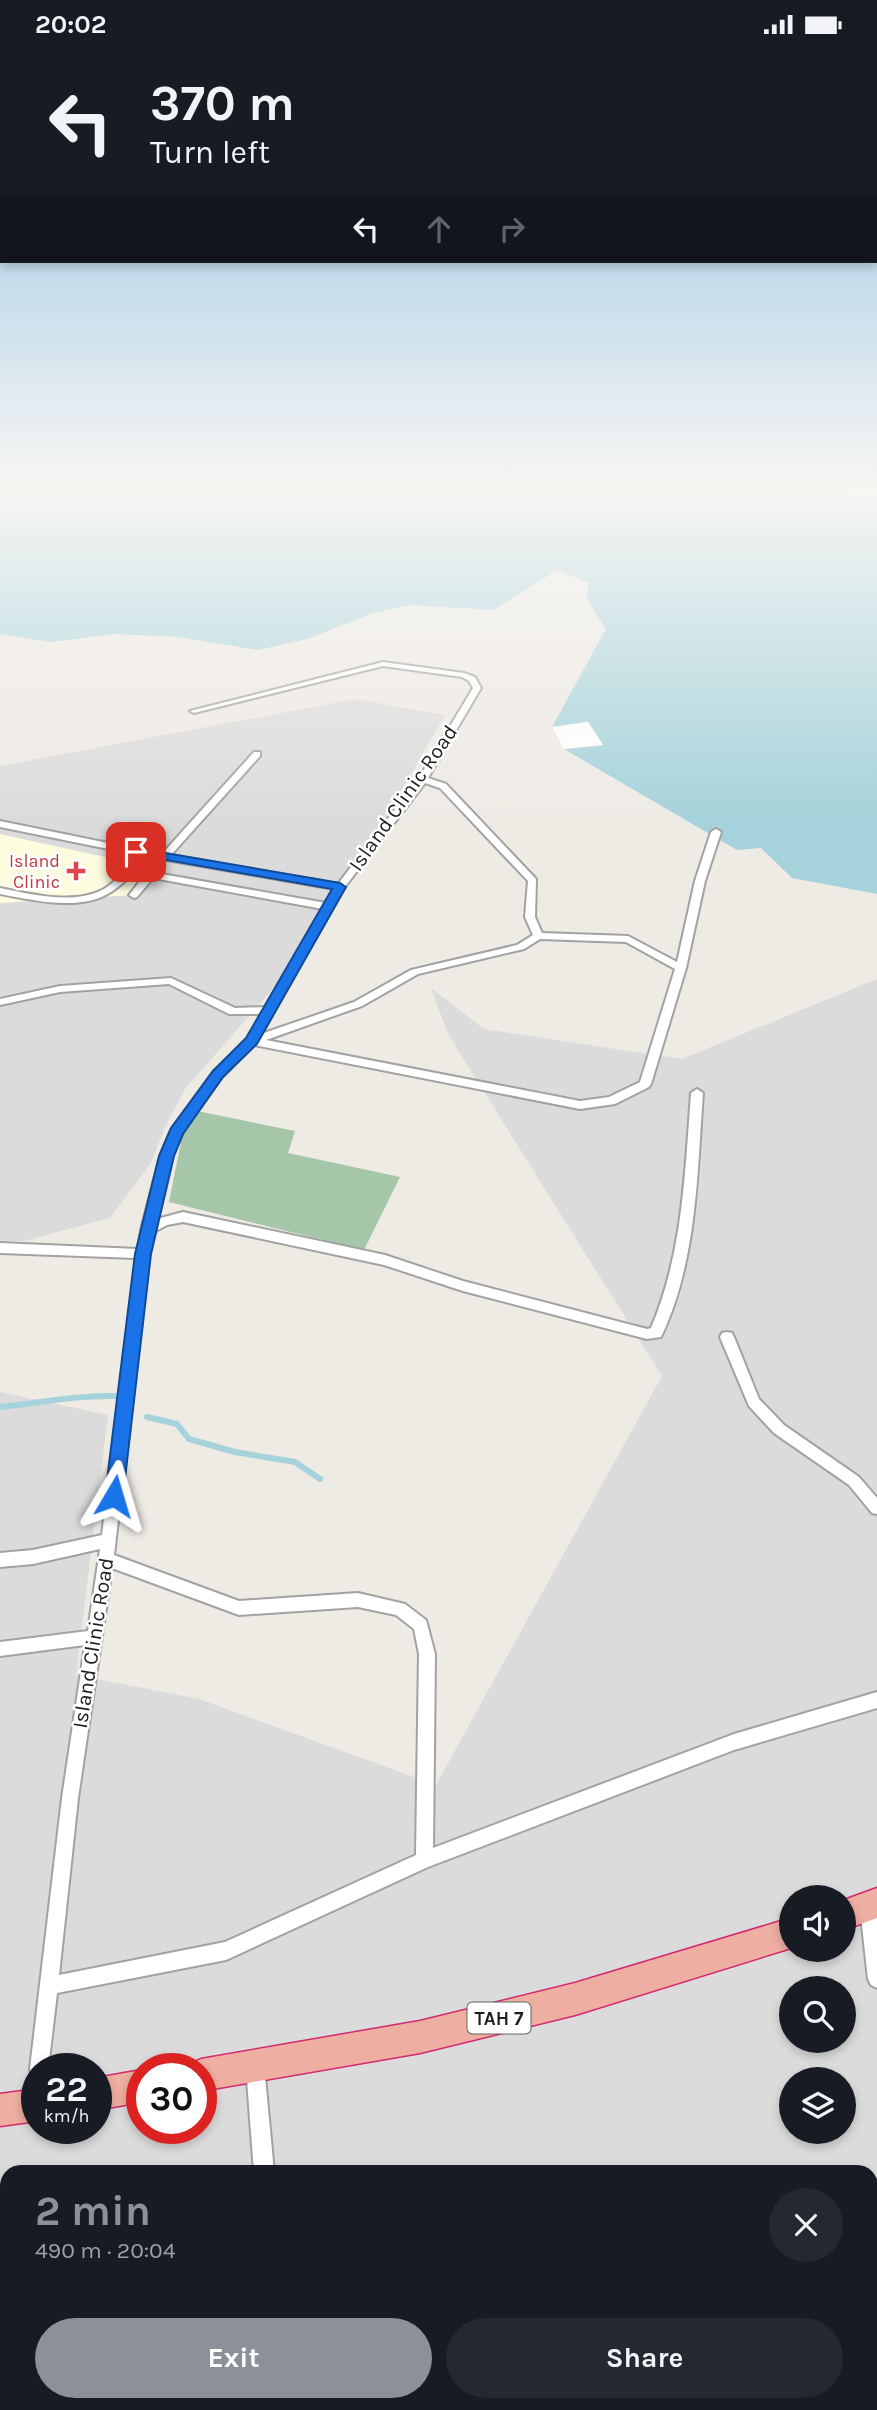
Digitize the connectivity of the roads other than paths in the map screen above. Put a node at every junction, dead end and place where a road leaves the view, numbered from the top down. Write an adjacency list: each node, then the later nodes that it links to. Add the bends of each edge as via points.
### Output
1 (194, 711): 3 (street, Island Clinic Road, via 383,664 464,675 477,688)
2 (257, 754): 6 (street)
3 (423, 779): 8 (street, Island Clinic Road); 12 (street, via 443,786 533,881 530,917)
4 (0, 824): 6 (street)
5 (716, 832): 13 (street)
6 (164, 857): 7 (street); 8 (street)
7 (150, 875): 9 (street, via 131,871 103,893 87,897 64,899); 10 (street); 11 (street)
8 (340, 887): 11 (street, Island Clinic Road)
9 (0, 891)
10 (134, 895)
11 (328, 907): 15 (street, Island Clinic Road)
12 (538, 936): 13 (street, via 628,939); 16 (street, via 520,947 415,972 358,1004)
13 (681, 968): 16 (street, via 645,1084 611,1101 580,1105)
14 (0, 1002): 15 (street, via 60,989 171,981 233,1011)
15 (270, 1010): 16 (street, Island Clinic Road)
16 (252, 1041): 18 (street, Island Clinic Road, via 218,1074 176,1132)
17 (697, 1093): 18 (street, via 683,1241 656,1333 542,1309 385,1260 183,1217)
18 (147, 1230): 20 (street, Island Clinic Road)
19 (0, 1248): 20 (street)
20 (143, 1254): 23 (street, Island Clinic Road)
21 (727, 1337): 22 (street, via 754,1402 779,1429 854,1481)
22 (877, 1508)
23 (109, 1540): 24 (street, Island Clinic Road); 25 (street)
24 (106, 1559): 26 (street, Island Clinic Road); 29 (street, via 239,1608 358,1600 400,1609 421,1625 427,1654)
25 (0, 1560)
26 (94, 1637): 27 (street); 33 (street, Island Clinic Road)
27 (0, 1649)
28 (877, 1700): 29 (street, via 734,1742)
29 (424, 1860): 33 (street, via 226,1951)
30 (863, 1908): 32 (street)
31 (779, 1937): 35 (highway, TAH 7, via 575,1999 420,2037)
32 (877, 1979)
33 (48, 1986): 34 (street, Island Clinic Road)
34 (41, 2053)
35 (255, 2065): 36 (highway, TAH 7); 39 (street)
36 (217, 2072)
37 (21, 2104): 38 (highway)
38 (0, 2110)
39 (263, 2165)

